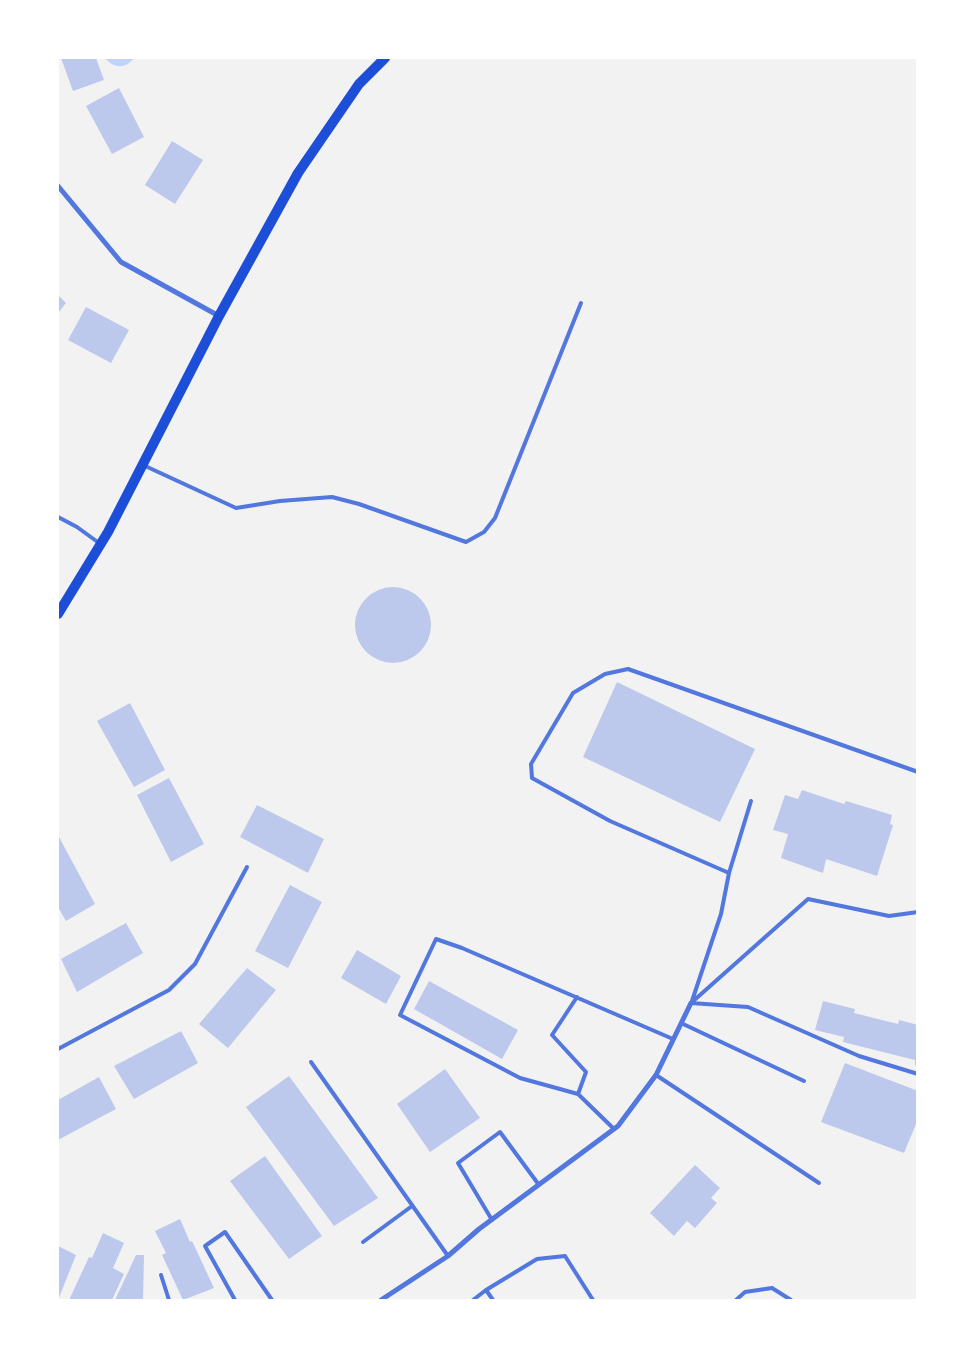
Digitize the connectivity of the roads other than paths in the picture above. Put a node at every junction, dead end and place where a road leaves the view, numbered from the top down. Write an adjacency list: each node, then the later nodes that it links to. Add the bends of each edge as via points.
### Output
1 (385, 58): 4 (main road, via 359,84 298,173)
2 (58, 186): 4 (street, via 121,262)
3 (581, 303): 5 (lane, via 495,518 484,532 466,542 332,497 236,508)
4 (219, 316): 5 (main road)
5 (143, 465): 7 (main road)
6 (58, 517): 7 (lane)
7 (100, 545): 8 (main road)
8 (58, 614)
9 (918, 772): 12 (lane, via 628,669 605,674 573,693 530,764 532,778 610,821)
10 (751, 801): 12 (lane)
11 (248, 867): 18 (lane, via 195,964 175,984)
12 (729, 873): 15 (lane, via 721,914)
13 (918, 912): 15 (lane, via 889,916 808,899)
14 (577, 997): 17 (lane); 23 (lane, via 552,1035 586,1072); 23 (lane, via 436,939 400,1015 520,1078)
15 (692, 1003): 16 (street); 20 (lane, via 748,1006 859,1056)
16 (681, 1024): 17 (street); 22 (lane)
17 (673, 1039): 21 (street)
18 (58, 1049)
19 (311, 1062): 27 (lane)
20 (918, 1074)
21 (656, 1075): 24 (street); 25 (lane)
22 (804, 1081)
23 (578, 1094): 24 (lane)
24 (614, 1129): 26 (street)
25 (819, 1183)
26 (539, 1185): 28 (street); 28 (lane, via 500,1132 458,1163)
27 (412, 1206): 29 (lane); 30 (lane)
28 (492, 1220): 30 (street)
29 (363, 1242)
30 (448, 1256): 36 (street)
31 (161, 1275): 33 (lane)
32 (486, 1290): 37 (lane); 38 (lane); 39 (lane, via 537,1259 565,1256)
33 (169, 1300)
34 (235, 1300): 35 (lane, via 205,1246 225,1232)
35 (272, 1300)
36 (383, 1300)
37 (473, 1300)
38 (493, 1300)
39 (593, 1300)
40 (736, 1300): 41 (lane, via 745,1292 772,1288)
41 (791, 1300)

